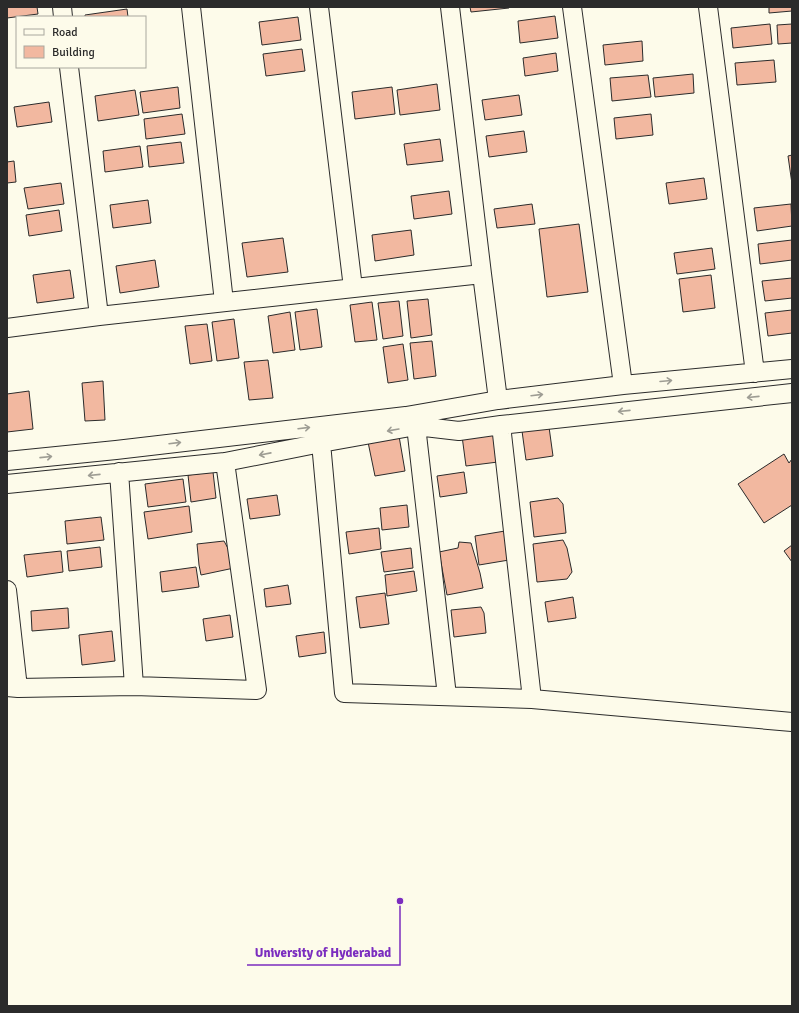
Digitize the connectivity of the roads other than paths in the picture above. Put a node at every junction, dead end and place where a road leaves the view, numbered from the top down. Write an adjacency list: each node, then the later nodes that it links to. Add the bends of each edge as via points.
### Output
1 (191, 7): 9 (street)
2 (319, 7): 8 (street)
3 (450, 7): 7 (street)
4 (572, 7): 14 (street)
5 (708, 7): 13 (street)
6 (69, 68): 10 (street)
7 (482, 274): 8 (street); 16 (street)
8 (353, 288): 9 (street)
9 (224, 302): 10 (street)
10 (98, 316): 11 (street)
11 (7, 328)
12 (792, 369): 13 (street)
13 (755, 373): 14 (street, one-way to 13)
14 (623, 386): 16 (street, one-way to 14)
15 (792, 393): 18 (street, one-way to 18)
16 (498, 400): 17 (street)
17 (456, 407): 20 (street); 22 (street, one-way to 17, via 406,416)
18 (500, 425): 20 (street); 30 (street)
19 (416, 426): 20 (street); 21 (street, one-way to 21); 29 (street)
20 (459, 431)
21 (321, 443): 23 (street, one-way to 23); 29 (street, via 344,693)
22 (7, 461)
23 (225, 462): 24 (street); 27 (street, via 257,690)
24 (119, 472): 25 (street, one-way to 25); 27 (street)
25 (7, 484)
26 (7, 590): 28 (street)
27 (134, 686): 28 (street)
28 (12, 688)
29 (447, 696): 30 (street)
30 (532, 699): 31 (street)
31 (792, 722)

